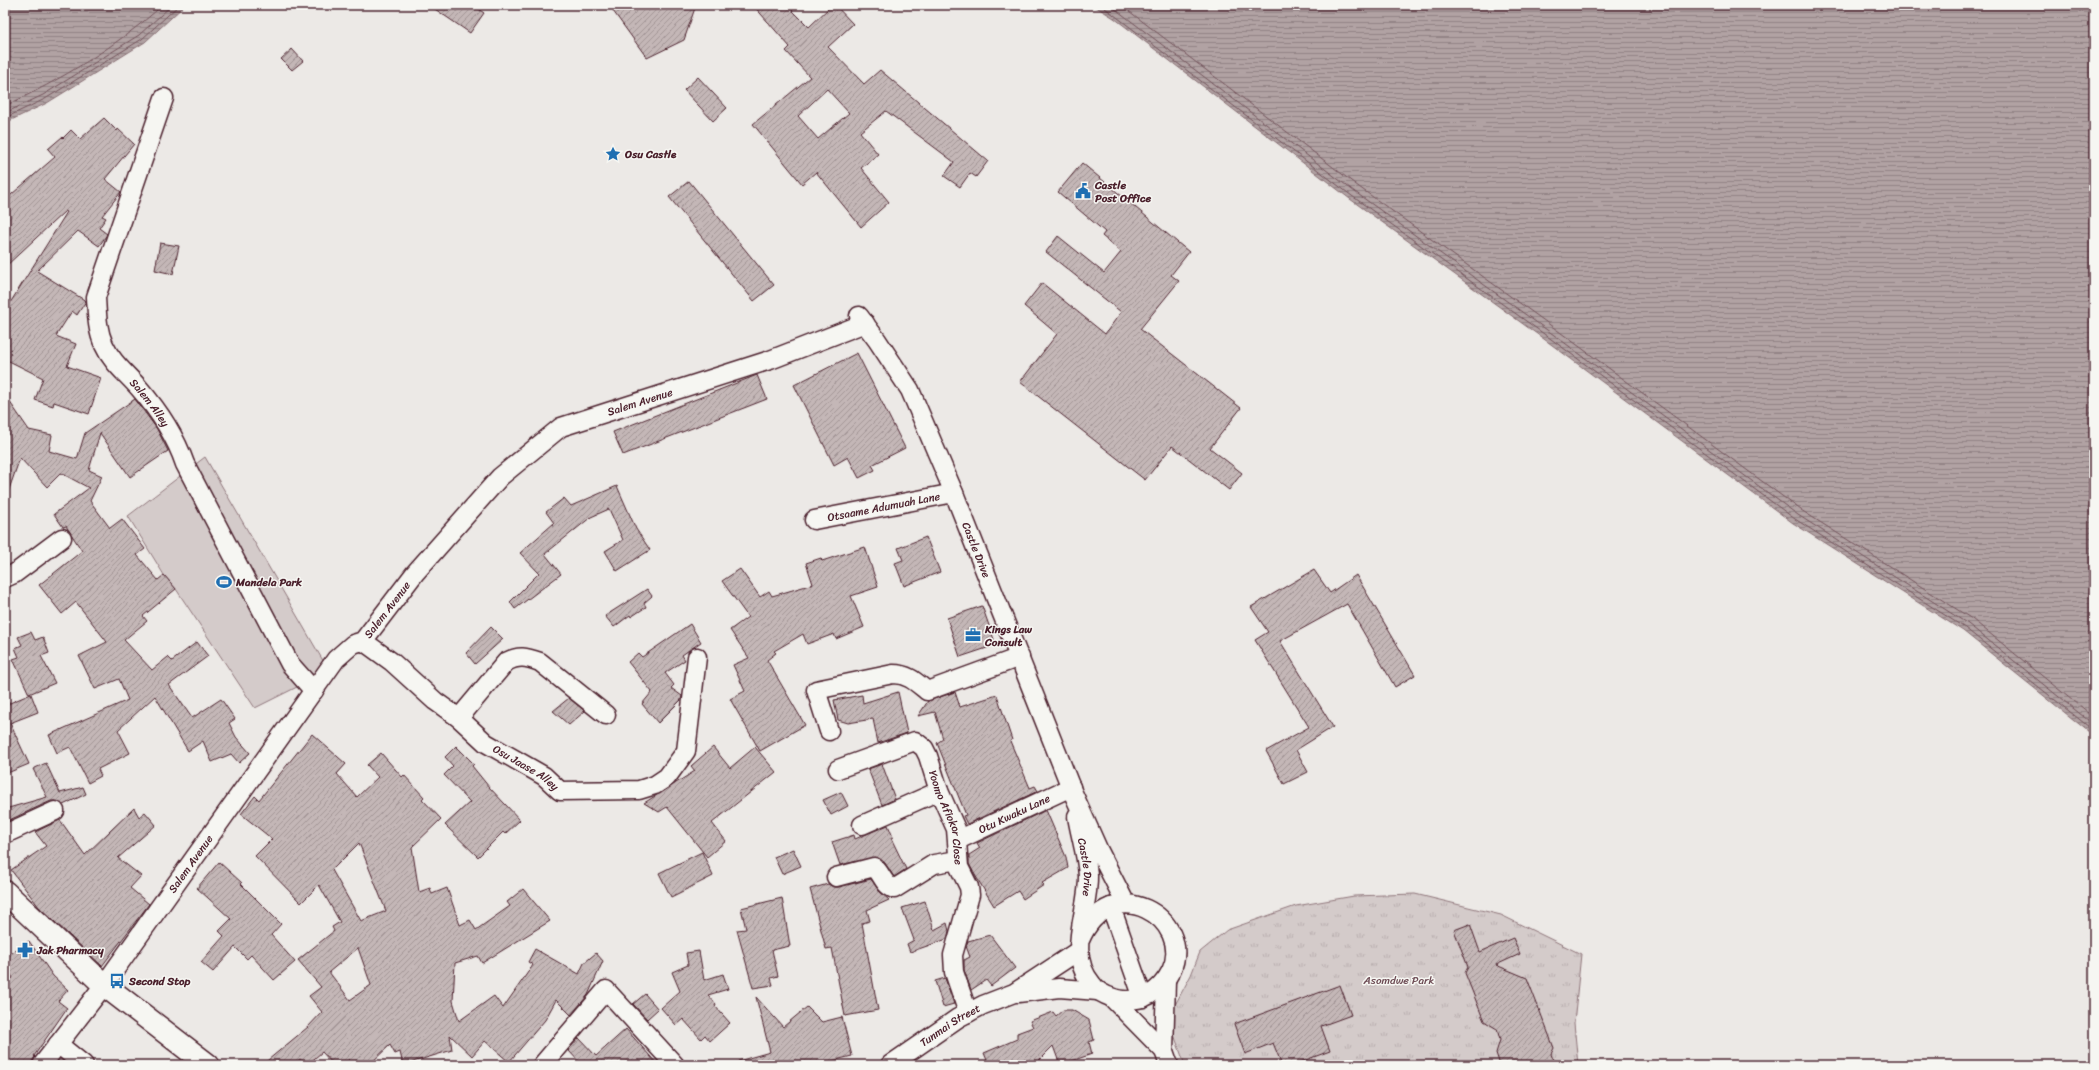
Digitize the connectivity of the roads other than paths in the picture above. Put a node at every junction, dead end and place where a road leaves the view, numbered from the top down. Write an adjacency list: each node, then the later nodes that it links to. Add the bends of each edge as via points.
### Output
1 (164, 98): 10 (street, Salem Alley, via 96,297 98,327 104,345 118,366 139,388 171,432 185,464 290,664)
2 (862, 320): 3 (street, Castle Drive, via 910,390); 7 (street, Salem Avenue, via 770,360 561,427 500,477 415,573)
3 (954, 493): 4 (street, Otsaame Adumuah Lane); 9 (street, Castle Drive)
4 (814, 520)
5 (62, 538): 6 (street)
6 (5, 578)
7 (363, 641): 10 (street, Salem Avenue, via 343,651); 12 (street, Osu Jaase Alley)
8 (697, 657): 12 (street, Osu Jaase Alley, via 686,751 667,777 655,785 639,790 560,790 537,772 486,743)
9 (1020, 657): 13 (street, via 927,691 903,674 816,690); 15 (street, Castle Drive)
10 (314, 692): 27 (street, Salem Avenue)
11 (606, 715): 12 (street, via 540,662 516,657 506,662)
12 (459, 718)
13 (829, 731)
14 (838, 770): 16 (street, Yoomo Afiokor Close, via 915,741 924,748 928,756)
15 (1072, 790): 20 (street, Otu Kwaku Lane); 24 (street, Castle Drive, via 1098,849); 25 (street, Castle Drive, via 1088,876)
16 (939, 791): 18 (street); 20 (street, Yoomo Afiokor Close, via 956,829)
17 (55, 811): 19 (street)
18 (862, 825)
19 (5, 834)
20 (958, 840): 21 (street, Yoomo Afiokor Close)
21 (958, 860): 22 (street, via 934,864 894,889 886,884 874,867); 31 (street, Yoomo Afiokor Close, via 970,895 953,955 954,972)
22 (836, 877)
23 (5, 892): 27 (main road)
24 (1118, 905): 25 (street, via 1097,914 1086,926); 26 (street, via 1139,906 1163,921 1171,934 1174,948 1173,965); 30 (street, Castle Drive)
25 (1079, 946): 28 (street, Tunmai Street); 29 (street, Castle Drive, via 1083,974)
26 (1166, 981): 30 (street); 33 (street)
27 (104, 985): 32 (street, Salem Avenue); 36 (main road)
28 (1014, 993): 29 (street, Tunmai Street, via 1059,988); 31 (street, Tunmai Street)
29 (1105, 995): 30 (street, Tunmai Street, via 1127,1001); 33 (street)
30 (1142, 998)
31 (968, 1013): 39 (street, Tunmai Street, via 898,1057)
32 (58, 1044): 34 (street, Salem Avenue); 35 (street)
33 (1166, 1058)
34 (42, 1065)
35 (84, 1065)
36 (208, 1065)
37 (542, 1065): 38 (street, via 606,990)
38 (675, 1065)
39 (890, 1065)

